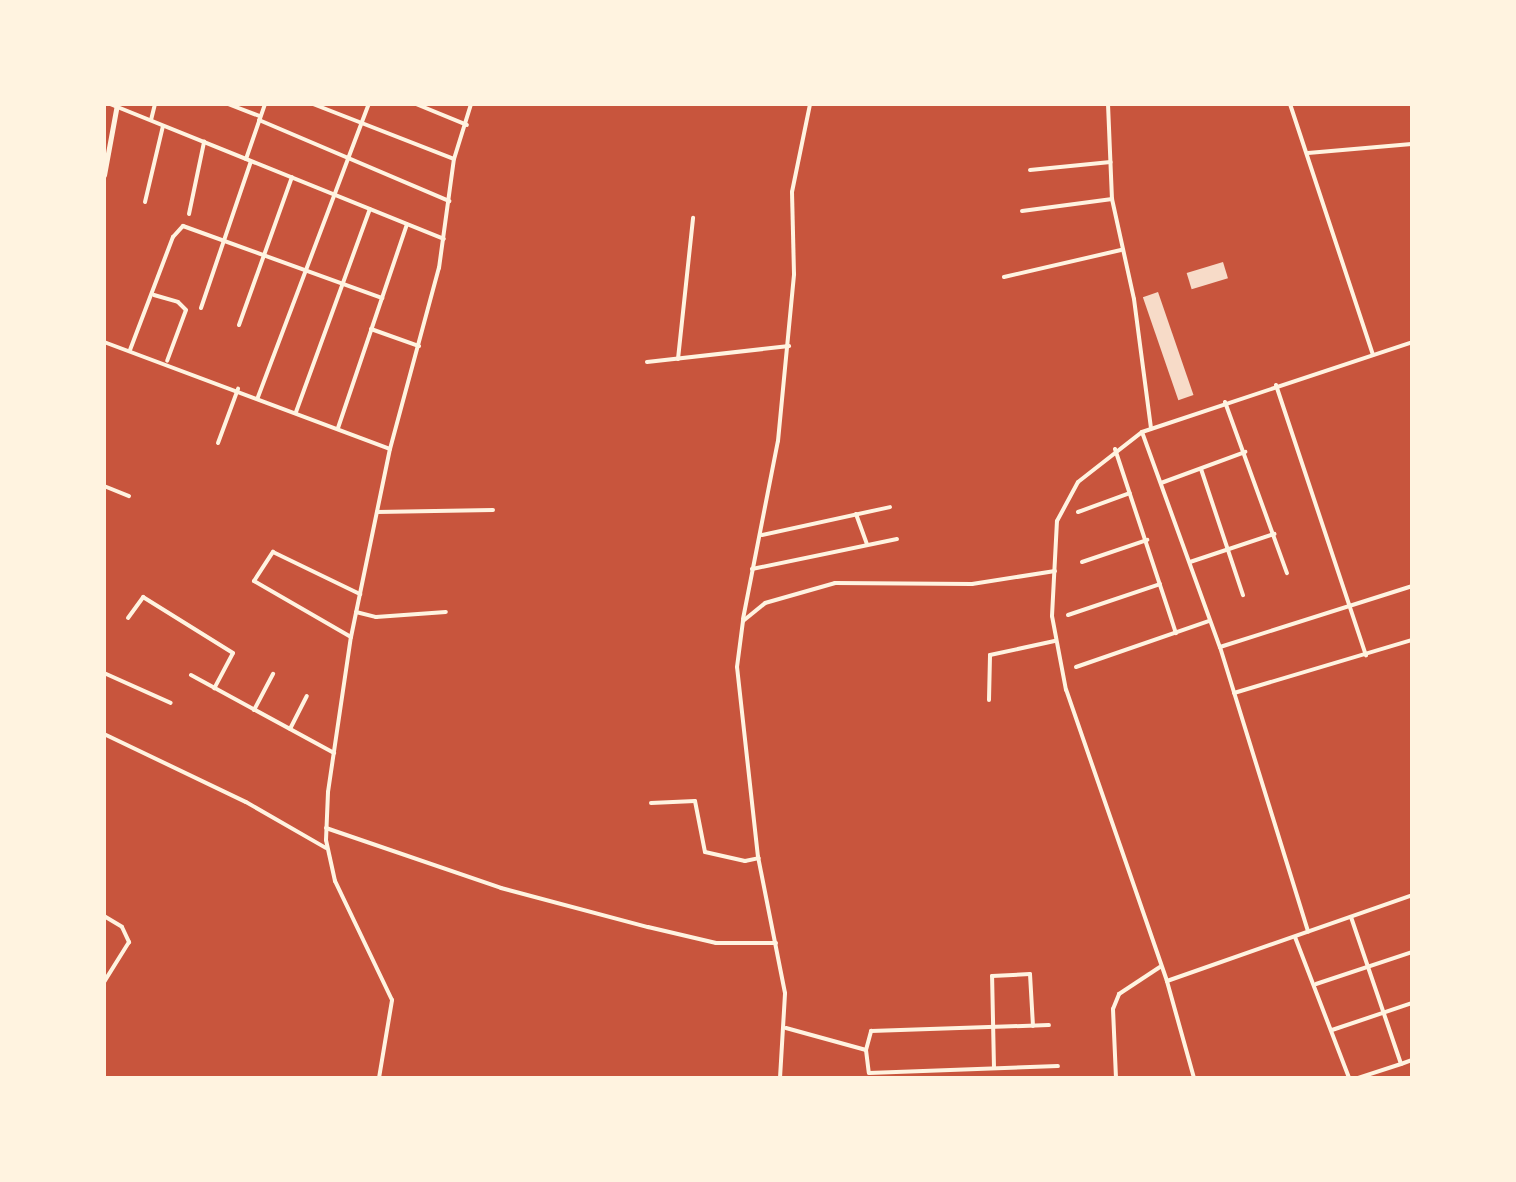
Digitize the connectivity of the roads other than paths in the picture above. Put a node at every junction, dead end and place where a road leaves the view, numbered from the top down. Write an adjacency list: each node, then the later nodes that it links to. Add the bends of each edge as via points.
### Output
1 (155, 104): 14 (street)
2 (228, 104): 13 (street)
3 (265, 104): 13 (street)
4 (313, 104): 15 (street)
5 (369, 104): 15 (street)
6 (416, 104): 17 (street)
7 (471, 104): 17 (street)
8 (810, 104): 52 (street, via 792,192)
9 (1108, 104): 24 (street)
10 (1300, 104): 12 (street)
11 (115, 105): 14 (street); 26 (street)
12 (1290, 105): 20 (street)
13 (259, 118): 21 (street); 23 (street)
14 (151, 120): 16 (street)
15 (361, 123): 21 (street); 22 (street)
16 (163, 125): 18 (street); 31 (street)
17 (467, 125): 22 (street)
18 (204, 142): 23 (street); 34 (street)
19 (1412, 144): 20 (street)
20 (1308, 153): 54 (street)
21 (347, 157): 28 (street); 30 (street)
22 (454, 159): 30 (street)
23 (249, 160): 27 (street); 38 (street)
24 (1111, 162): 25 (street); 29 (street)
25 (1030, 170)
26 (104, 175)
27 (292, 177): 28 (street); 40 (street)
28 (332, 193): 32 (street); 41 (street)
29 (1112, 199): 33 (street); 39 (street)
30 (449, 201): 37 (street)
31 (145, 202)
32 (370, 209): 36 (street); 43 (street)
33 (1022, 211)
34 (189, 214)
35 (693, 218): 55 (street)
36 (407, 224): 37 (street); 45 (street)
37 (444, 239): 51 (street)
38 (224, 241): 40 (street); 44 (street, via 180,228); 46 (street)
39 (1121, 250): 42 (street); 64 (street)
40 (264, 256): 41 (street); 47 (street)
41 (304, 271): 43 (street); 60 (street)
42 (1004, 277)
43 (343, 285): 45 (street); 62 (street)
44 (154, 295): 53 (street); 56 (street, via 186,310)
45 (382, 298): 48 (street)
46 (201, 308)
47 (239, 325)
48 (371, 329): 51 (street); 63 (street)
49 (104, 342): 53 (street)
50 (1412, 342): 54 (street)
51 (419, 346): 67 (street)
52 (789, 346): 55 (street); 81 (street)
53 (130, 350): 56 (street)
54 (1373, 355): 58 (street)
55 (678, 359): 57 (street)
56 (167, 361): 59 (street)
57 (647, 362)
58 (1276, 385): 61 (street); 95 (street)
59 (238, 389): 60 (street); 66 (street)
60 (258, 397): 62 (street)
61 (1225, 402): 64 (street); 69 (street)
62 (296, 412): 63 (street)
63 (338, 428): 67 (street)
64 (1151, 428): 65 (street)
65 (1142, 432): 68 (street); 71 (street)
66 (218, 443)
67 (390, 449): 77 (street)
68 (1115, 449): 73 (street); 89 (street, via 1064,503)
69 (1246, 452): 70 (street); 80 (street)
70 (1201, 469): 71 (street); 85 (street)
71 (1161, 483): 87 (street)
72 (104, 486): 74 (street)
73 (1130, 493): 78 (street); 83 (street)
74 (129, 496)
75 (890, 507): 79 (street)
76 (493, 510): 77 (street)
77 (377, 512): 93 (street)
78 (1078, 512)
79 (856, 514): 81 (street); 84 (street)
80 (1274, 534): 85 (street); 90 (street)
81 (762, 535): 88 (street)
82 (897, 539): 84 (street)
83 (1147, 540): 86 (street); 91 (street)
84 (867, 544): 88 (street)
85 (1230, 549): 87 (street); 94 (street)
86 (1082, 562)
87 (1190, 562): 101 (street)
88 (752, 569): 100 (street)
89 (1055, 571): 100 (street, via 972,584 835,583 765,603); 105 (street)
90 (1287, 573)
91 (1160, 584): 98 (street); 102 (street)
92 (1412, 586): 95 (street)
93 (360, 594): 96 (street); 103 (street, via 273,552 254,581)
94 (1243, 595)
95 (1350, 606): 106 (street); 107 (street)
96 (356, 612): 97 (street, via 376,617); 103 (street)
97 (446, 612)
98 (1068, 615)
99 (128, 618): 112 (street, via 143,597 233,653)
100 (743, 621): 124 (street, via 737,667)
101 (1209, 621): 102 (street); 106 (street)
102 (1176, 633): 108 (street)
103 (351, 637): 120 (street)
104 (1412, 640): 107 (street)
105 (1055, 641): 115 (street, via 990,655); 133 (street, via 1079,734)
106 (1220, 647): 113 (street)
107 (1366, 655): 113 (street)
108 (1076, 667)
109 (104, 673): 116 (street)
110 (273, 674): 117 (street)
111 (191, 675): 112 (street)
112 (214, 688): 117 (street)
113 (1234, 693): 128 (street)
114 (307, 696): 118 (street)
115 (989, 700)
116 (171, 703)
117 (254, 710): 118 (street)
118 (290, 729): 120 (street)
119 (104, 734): 123 (street)
120 (334, 753): 122 (street)
121 (651, 803): 124 (street, via 695,801 705,852 745,861)
122 (326, 828): 123 (street); 130 (street, via 501,888 648,927 716,943)
123 (326, 848): 149 (street, via 335,881 391,991 392,1022)
124 (759, 858): 130 (street)
125 (1412, 895): 127 (street)
126 (104, 916): 135 (street, via 122,927 129,942)
127 (1351, 917): 128 (street); 132 (street)
128 (1308, 932): 129 (street)
129 (1295, 937): 134 (street); 136 (street)
130 (776, 943): 142 (street)
131 (1412, 952): 132 (street)
132 (1368, 966): 136 (street); 138 (street)
133 (1160, 967): 134 (street); 151 (street, via 1119,994 1113,1009)
134 (1167, 981): 152 (street)
135 (104, 982)
136 (1315, 984): 143 (street)
137 (1412, 1003): 138 (street)
138 (1384, 1013): 143 (street); 146 (street)
139 (1049, 1025): 141 (street)
140 (989, 1026): 141 (street); 141 (street, via 992,976 1028,972); 144 (street, via 871,1031); 148 (street)
141 (1033, 1026)
142 (786, 1028): 144 (street); 150 (street)
143 (1332, 1030): 153 (street)
144 (866, 1050): 148 (street, via 869,1073)
145 (1412, 1060): 146 (street)
146 (1401, 1064): 154 (street)
147 (1058, 1066): 148 (street)
148 (994, 1068)
149 (379, 1078)
150 (780, 1078)
151 (1116, 1078)
152 (1194, 1078)
153 (1349, 1078)
154 (1358, 1078)

